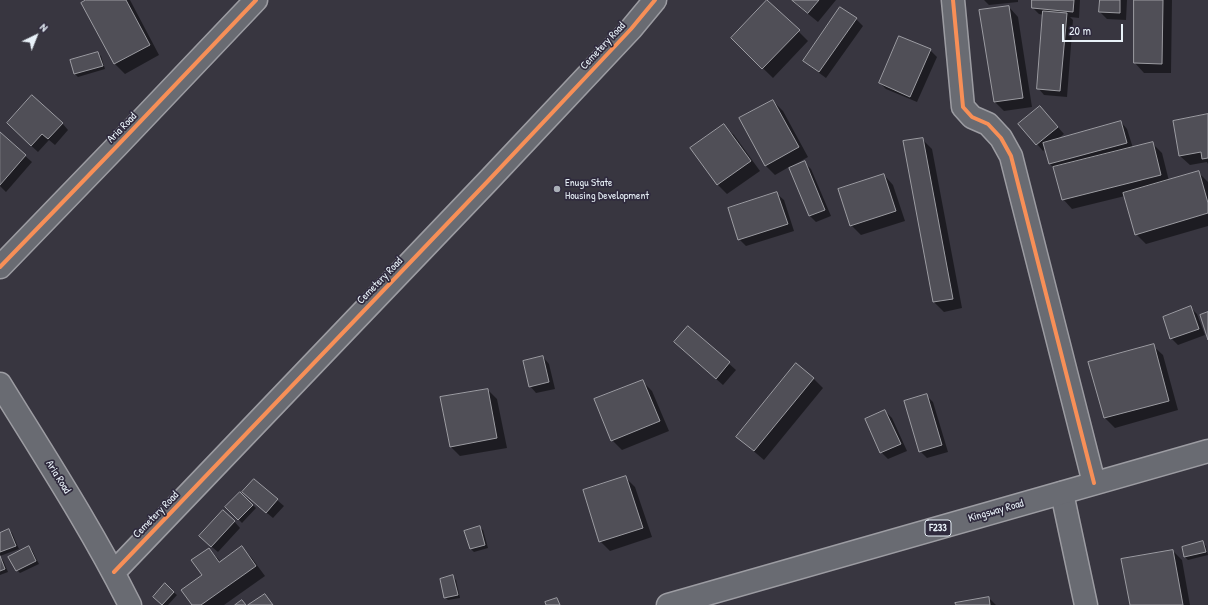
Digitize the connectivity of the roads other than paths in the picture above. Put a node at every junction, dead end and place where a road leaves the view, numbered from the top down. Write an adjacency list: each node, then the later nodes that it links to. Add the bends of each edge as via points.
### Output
1 (256, 0): 4 (street, Aria Road)
2 (655, 0): 9 (street, Cemetery Road, via 631,30)
3 (953, 0): 7 (street, via 963,107 972,117 988,124 1001,138 1011,156)
4 (0, 267)
5 (0, 384): 9 (street, Aria Road)
6 (1208, 451): 7 (street, Kingsway Road / F233)
7 (1094, 484): 8 (street, Kingsway Road / F233)
8 (1062, 493): 11 (street, Kingsway Road / F233); 12 (street)
9 (114, 572): 10 (street, Aria Road)
10 (130, 605)
11 (668, 605)
12 (1086, 605)

